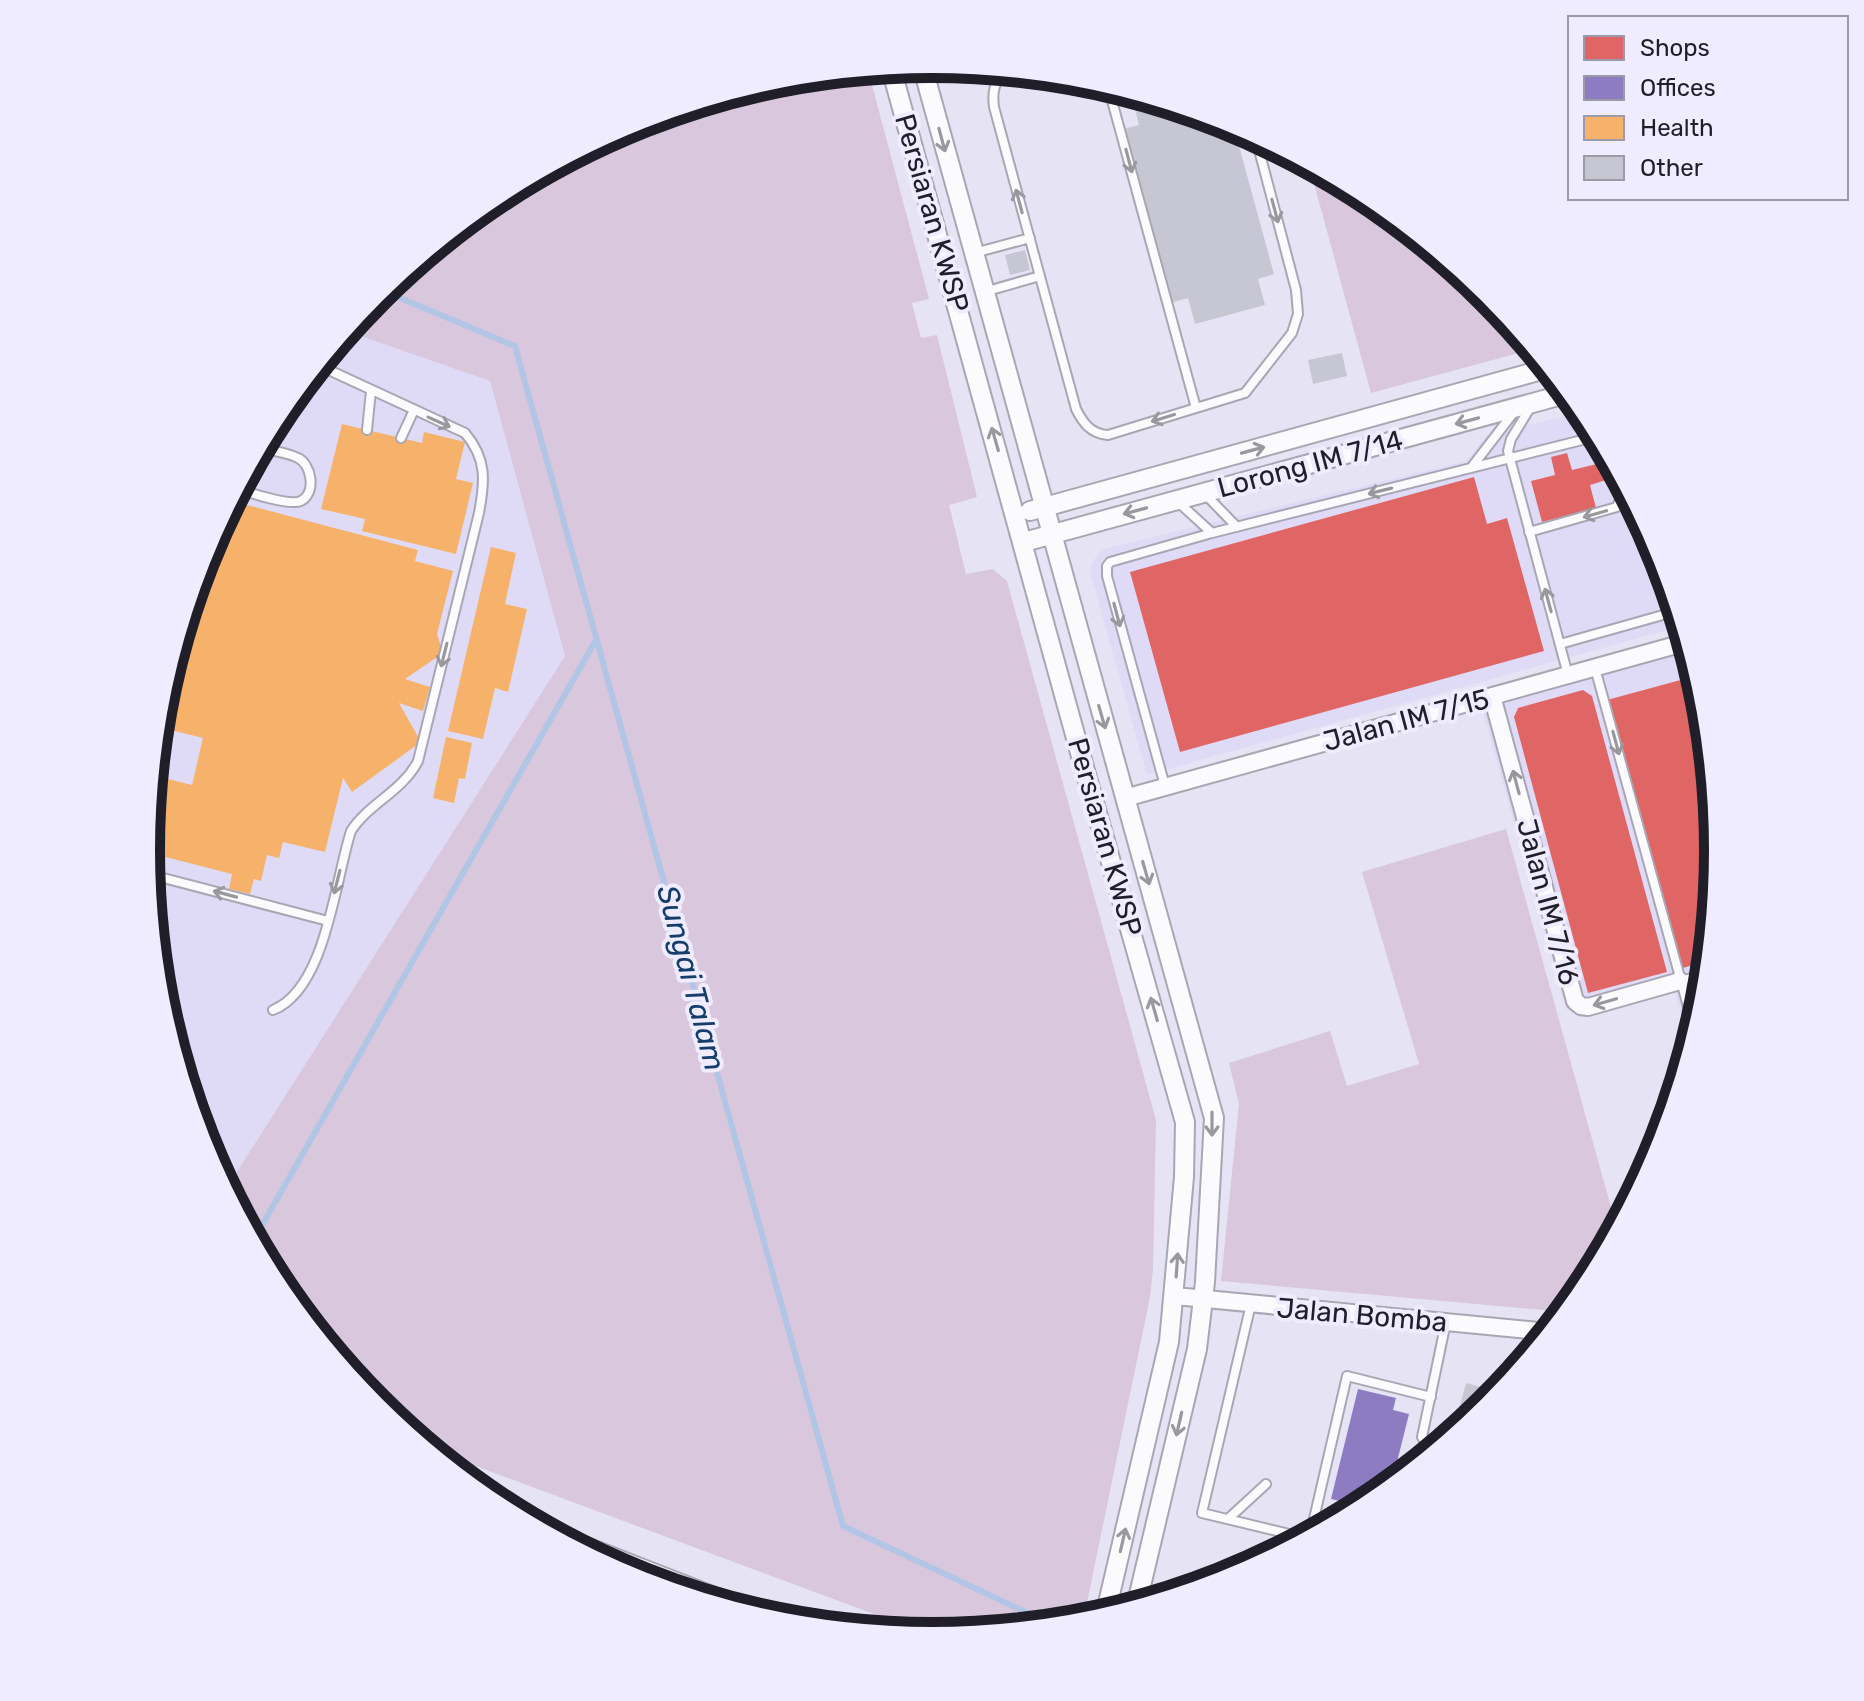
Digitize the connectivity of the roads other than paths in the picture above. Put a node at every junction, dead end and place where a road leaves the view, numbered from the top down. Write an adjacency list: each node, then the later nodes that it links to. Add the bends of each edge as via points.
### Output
1 (925, 78): 7 (street, Persiaran KWSP, one-way to 7)
2 (895, 79): 28 (street, Persiaran KWSP, one-way to 2)
3 (997, 81): 6 (lane, one-way to 3, via 994,107)
4 (1112, 99): 15 (lane, one-way to 15)
5 (1259, 151): 15 (lane, one-way to 15, via 1298,314 1292,333 1245,393)
6 (1030, 238): 7 (lane); 8 (lane)
7 (974, 254): 9 (street, Persiaran KWSP)
8 (1040, 276): 9 (lane); 15 (lane, one-way to 8, via 1108,435 1091,430 1076,409)
9 (984, 292): 27 (street, Persiaran KWSP)
10 (327, 370): 12 (lane)
11 (1538, 371): 27 (street, Lorong IM 7/14, one-way to 11)
12 (371, 391): 16 (lane); 17 (lane)
13 (1557, 397): 14 (street, Lorong IM 7/14)
14 (1524, 406): 21 (lane, via 1511,439); 22 (lane); 24 (street, Lorong IM 7/14, one-way to 24)
15 (1196, 408)
16 (414, 410): 18 (lane); 45 (lane, one-way to 45, via 465,433 484,465 483,492 418,761 351,831)
17 (367, 430)
18 (401, 438)
19 (1585, 439): 21 (lane)
20 (271, 451): 23 (lane, via 300,458 309,468 307,495 291,503)
21 (1510, 459): 22 (lane); 30 (lane)
22 (1470, 469): 29 (lane, one-way to 29)
23 (249, 491)
24 (1204, 493): 25 (street, Lorong IM 7/14); 29 (lane)
25 (1176, 500): 31 (lane); 32 (street, Lorong IM 7/14, one-way to 32)
26 (1620, 500): 30 (lane, one-way to 30, via 1617,507)
27 (1043, 508): 28 (street, Lorong IM 7/14); 32 (street, Persiaran KWSP)
28 (1016, 514): 33 (street, Persiaran KWSP)
29 (1237, 527): 31 (lane)
30 (1529, 532): 35 (lane, one-way to 30)
31 (1212, 533): 42 (lane, one-way to 42, via 1114,559 1107,566)
32 (1050, 534): 33 (street, Lorong IM 7/14); 40 (street, Persiaran KWSP, one-way to 40)
33 (1024, 542): 41 (street, Persiaran KWSP)
34 (1667, 614): 35 (lane)
35 (1560, 644): 38 (lane)
36 (1676, 645): 37 (street, Jalan IM 7/15)
37 (1595, 668): 38 (street, Jalan IM 7/15); 47 (lane, one-way to 47)
38 (1568, 675): 39 (street, Jalan IM 7/15)
39 (1492, 696): 42 (street, Jalan IM 7/15); 47 (street, Jalan IM 7/16, one-way to 39, via 1588,1007 1575,1001)
40 (1117, 769): 41 (street); 43 (street, Persiaran KWSP)
41 (1087, 778): 50 (street, Persiaran KWSP, one-way to 41, via 1185,1122)
42 (1165, 786): 43 (street, Jalan IM 7/15)
43 (1125, 798): 51 (street, Persiaran KWSP, one-way to 51, via 1214,1118)
44 (161, 877): 45 (lane, one-way to 44)
45 (328, 921): 49 (lane, via 312,968 292,998)
46 (1694, 977): 47 (lane)
47 (1680, 981): 48 (lane)
48 (1688, 1009)
49 (273, 1010)
50 (1175, 1296): 51 (street, Jalan Bomba); 62 (street, Persiaran KWSP, one-way to 50)
51 (1203, 1300): 52 (street, Jalan Bomba); 61 (street, Persiaran KWSP, one-way to 61, via 1194,1363)
52 (1251, 1304): 53 (street, Jalan Bomba); 58 (lane, via 1202,1513)
53 (1446, 1322): 54 (street, Jalan Bomba); 55 (lane)
54 (1537, 1331)
55 (1431, 1397): 56 (lane, via 1422,1437); 59 (lane, via 1347,1376)
56 (1426, 1443)
57 (1266, 1484): 58 (lane)
58 (1228, 1519): 60 (lane)
59 (1311, 1524)
60 (1292, 1533)
61 (1139, 1595)
62 (1108, 1602)

